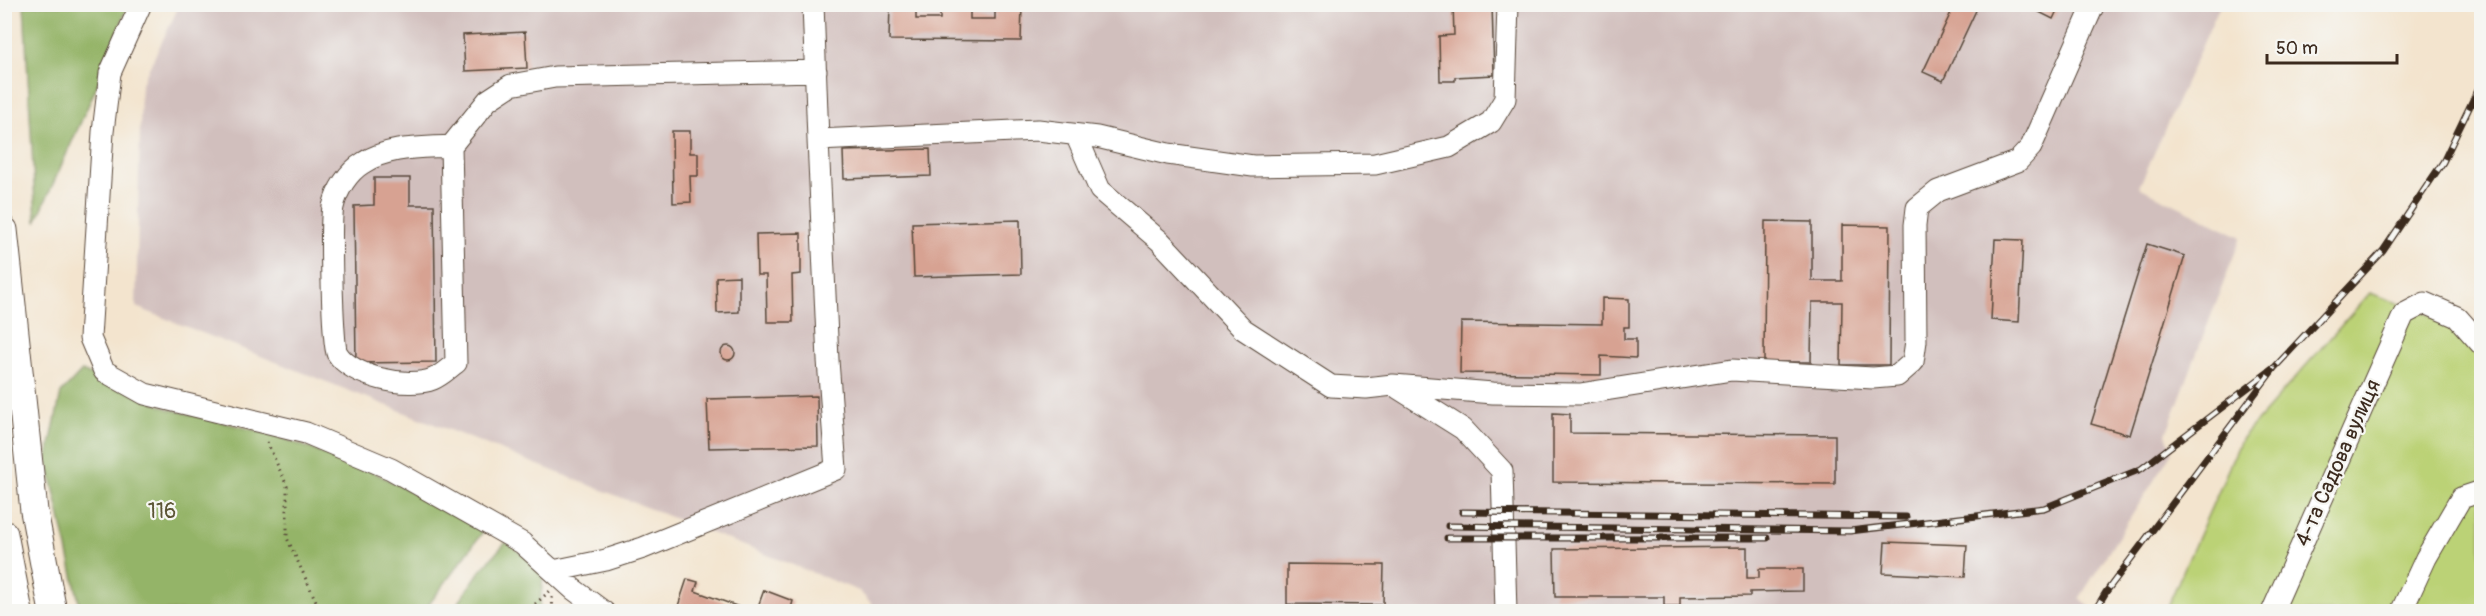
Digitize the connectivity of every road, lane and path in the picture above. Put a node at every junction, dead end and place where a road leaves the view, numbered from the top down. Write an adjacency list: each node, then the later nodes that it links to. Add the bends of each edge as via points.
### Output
1 (141, 4): 12 (street, via 110,73 90,338 104,371 145,394)
2 (813, 4): 5 (street)
3 (1508, 4): 6 (street, via 1506,99 1491,122 1449,147 1375,164 1253,166)
4 (2094, 4): 11 (street, via 2031,147 2018,161 1938,191 1917,208 1916,341 1913,362 1897,376 1732,370 1580,394 1493,393)
5 (816, 71): 7 (street); 8 (street, via 555,77 511,85 488,100)
6 (1076, 135): 7 (street, via 1038,130); 11 (street, via 1100,190 1160,241 1243,329 1331,386)
7 (818, 140): 15 (street, via 836,469 643,548)
8 (451, 146): 8 (street, via 456,363 433,379 401,384 352,369 336,352 333,322 333,208 344,180 362,163 386,152)
9 (4, 230): 17 (main road, via 34,511)
10 (2481, 345): 22 (street, 4-та Садова вулиця, via 2457,317 2425,303 2404,314)
11 (1393, 385): 21 (street, via 1463,429 1502,471)
12 (257, 421): 15 (street, via 306,434 390,469 522,543); 18 (path, via 287,486 287,538)
13 (2481, 491): 23 (street, via 2461,498 2426,558)
14 (4, 534): 16 (main road)
15 (552, 580): 19 (path); 20 (street, via 573,589)
16 (19, 612)
17 (53, 612)
18 (321, 612)
19 (526, 612)
20 (604, 612)
21 (1506, 612)
22 (2272, 612)
23 (2401, 612)

